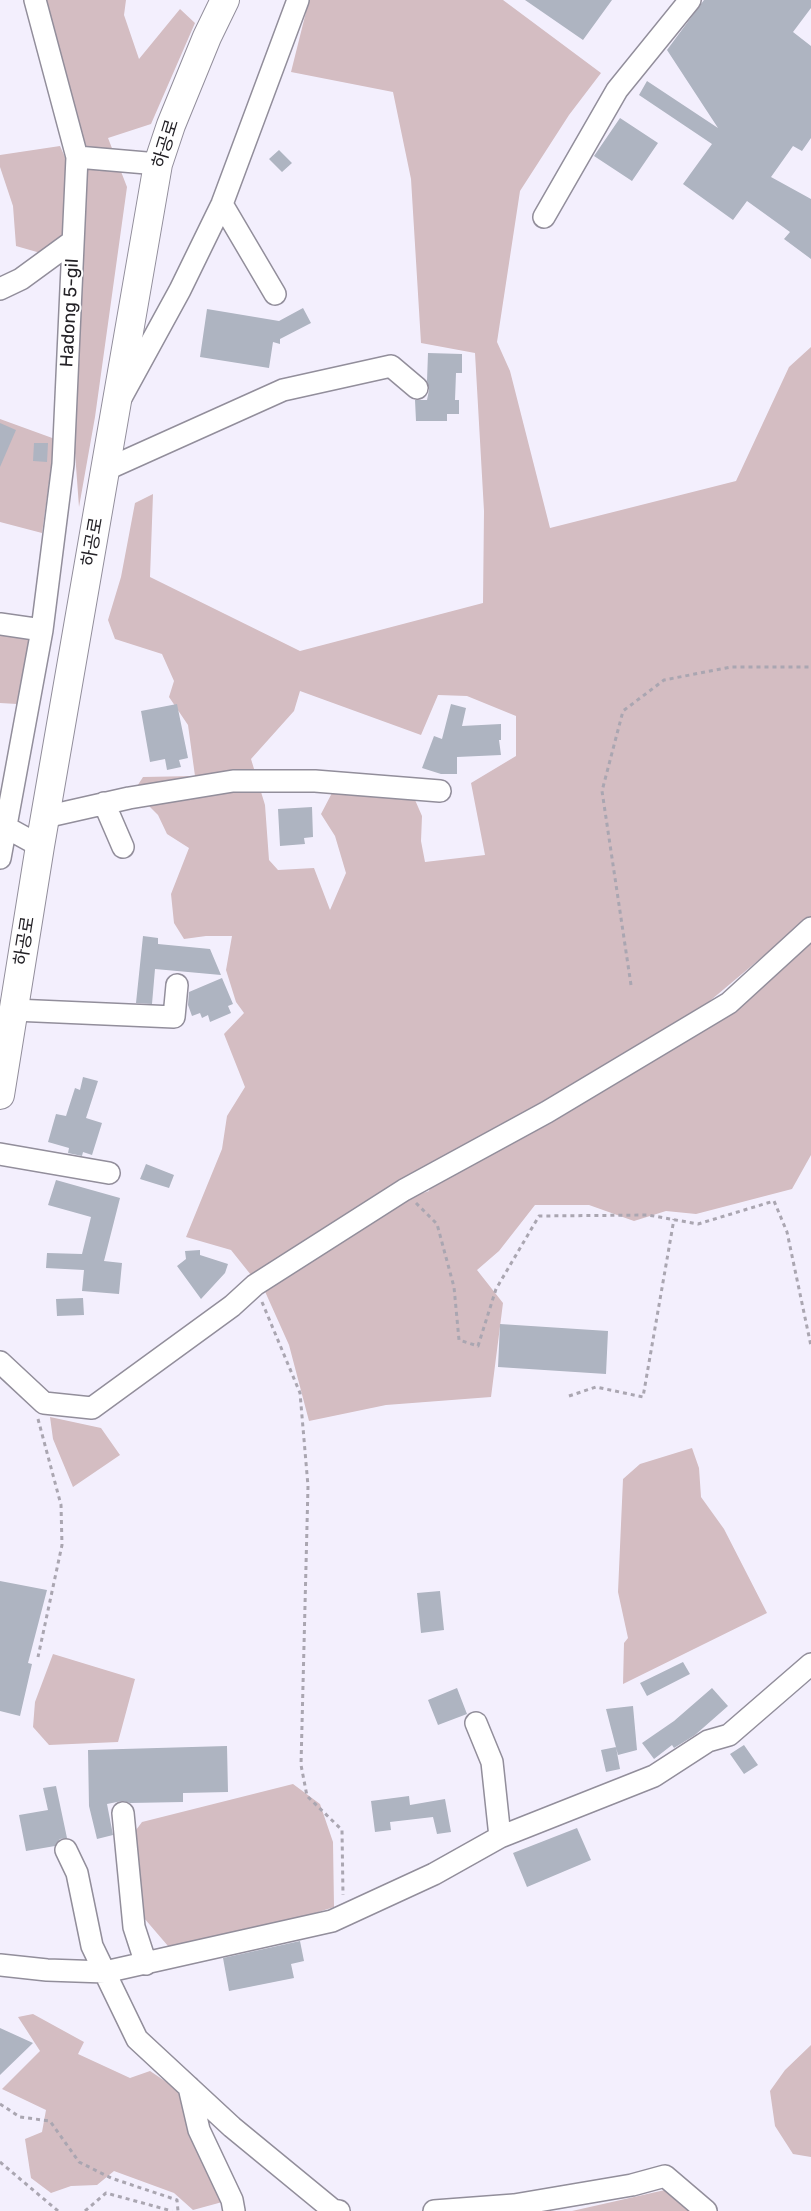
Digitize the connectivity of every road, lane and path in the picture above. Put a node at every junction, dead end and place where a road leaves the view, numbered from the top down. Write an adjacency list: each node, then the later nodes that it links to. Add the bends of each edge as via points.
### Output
1 (35, 0): 5 (street, Hadong 5-gil)
2 (225, 0): 6 (main road, 하공로, via 171,125)
3 (298, 0): 7 (street)
4 (690, 0): 8 (street, via 616,90)
5 (77, 157): 6 (street); 9 (street, Hadong 5-gil)
6 (158, 164): 13 (main road, 하공로)
7 (222, 204): 11 (street); 13 (street, via 180,290)
8 (544, 217)
9 (73, 241): 10 (street, via 21,279); 16 (street, Hadong 5-gil, via 63,464)
10 (0, 289)
11 (275, 294)
12 (417, 388): 14 (street, via 391,366 283,390)
13 (116, 407): 14 (main road, 하공로)
14 (105, 470): 21 (main road, 하공로)
15 (0, 624): 16 (street)
16 (42, 630): 18 (street, Hadong 5-gil)
17 (811, 667): 28 (path, via 731,667 664,680 623,711 602,791)
18 (6, 789): 22 (street, Hadong 5-gil)
19 (440, 791): 20 (street, via 315,781 233,780)
20 (104, 803): 21 (street); 24 (street)
21 (45, 817): 23 (main road, 하공로)
22 (2, 825): 23 (street); 25 (street, Hadong 5-gil)
23 (40, 846): 29 (main road, 하공로)
24 (123, 847)
25 (0, 858)
26 (811, 928): 33 (street, via 729,1003 548,1112)
27 (178, 984): 29 (street, via 174,1017)
28 (631, 985)
29 (14, 1010): 30 (main road, 하공로)
30 (0, 1095)
31 (0, 1154): 32 (street)
32 (109, 1173)
33 (404, 1190): 34 (path, via 437,1224 454,1287 459,1340 478,1346 496,1290 539,1216 648,1215); 35 (street)
34 (674, 1219): 36 (path, via 698,1224 774,1201 787,1232); 39 (path, via 643,1397 596,1387)
35 (255, 1285): 38 (street, via 232,1306 92,1408 44,1403); 46 (path, via 300,1393 308,1486 301,1765 307,1796 342,1830)
36 (811, 1346)
37 (0, 1362): 38 (street)
38 (30, 1389): 40 (path, via 61,1505 62,1545)
39 (569, 1396)
40 (38, 1657)
41 (811, 1664): 44 (street, via 730,1735 708,1741 654,1776)
42 (476, 1723): 44 (street, via 492,1762)
43 (123, 1814): 47 (street, via 134,1927)
44 (500, 1836): 46 (street, via 434,1874)
45 (66, 1850): 49 (street, via 77,1873 92,1946)
46 (343, 1916): 47 (street)
47 (146, 1964): 49 (street)
48 (0, 1965): 49 (street)
49 (105, 1972): 50 (street, via 137,2039)
50 (189, 2087): 57 (street, via 199,2130 232,2200); 58 (street)
51 (0, 2104): 56 (path, via 20,2117 50,2121 79,2162 111,2178 178,2200)
52 (0, 2162): 53 (path)
53 (58, 2211)
54 (85, 2211): 55 (path, via 106,2193)
55 (172, 2211)
56 (178, 2211)
57 (234, 2211)
58 (338, 2211)
59 (434, 2211): 60 (street, via 514,2204 632,2186 665,2176)
60 (706, 2211)

